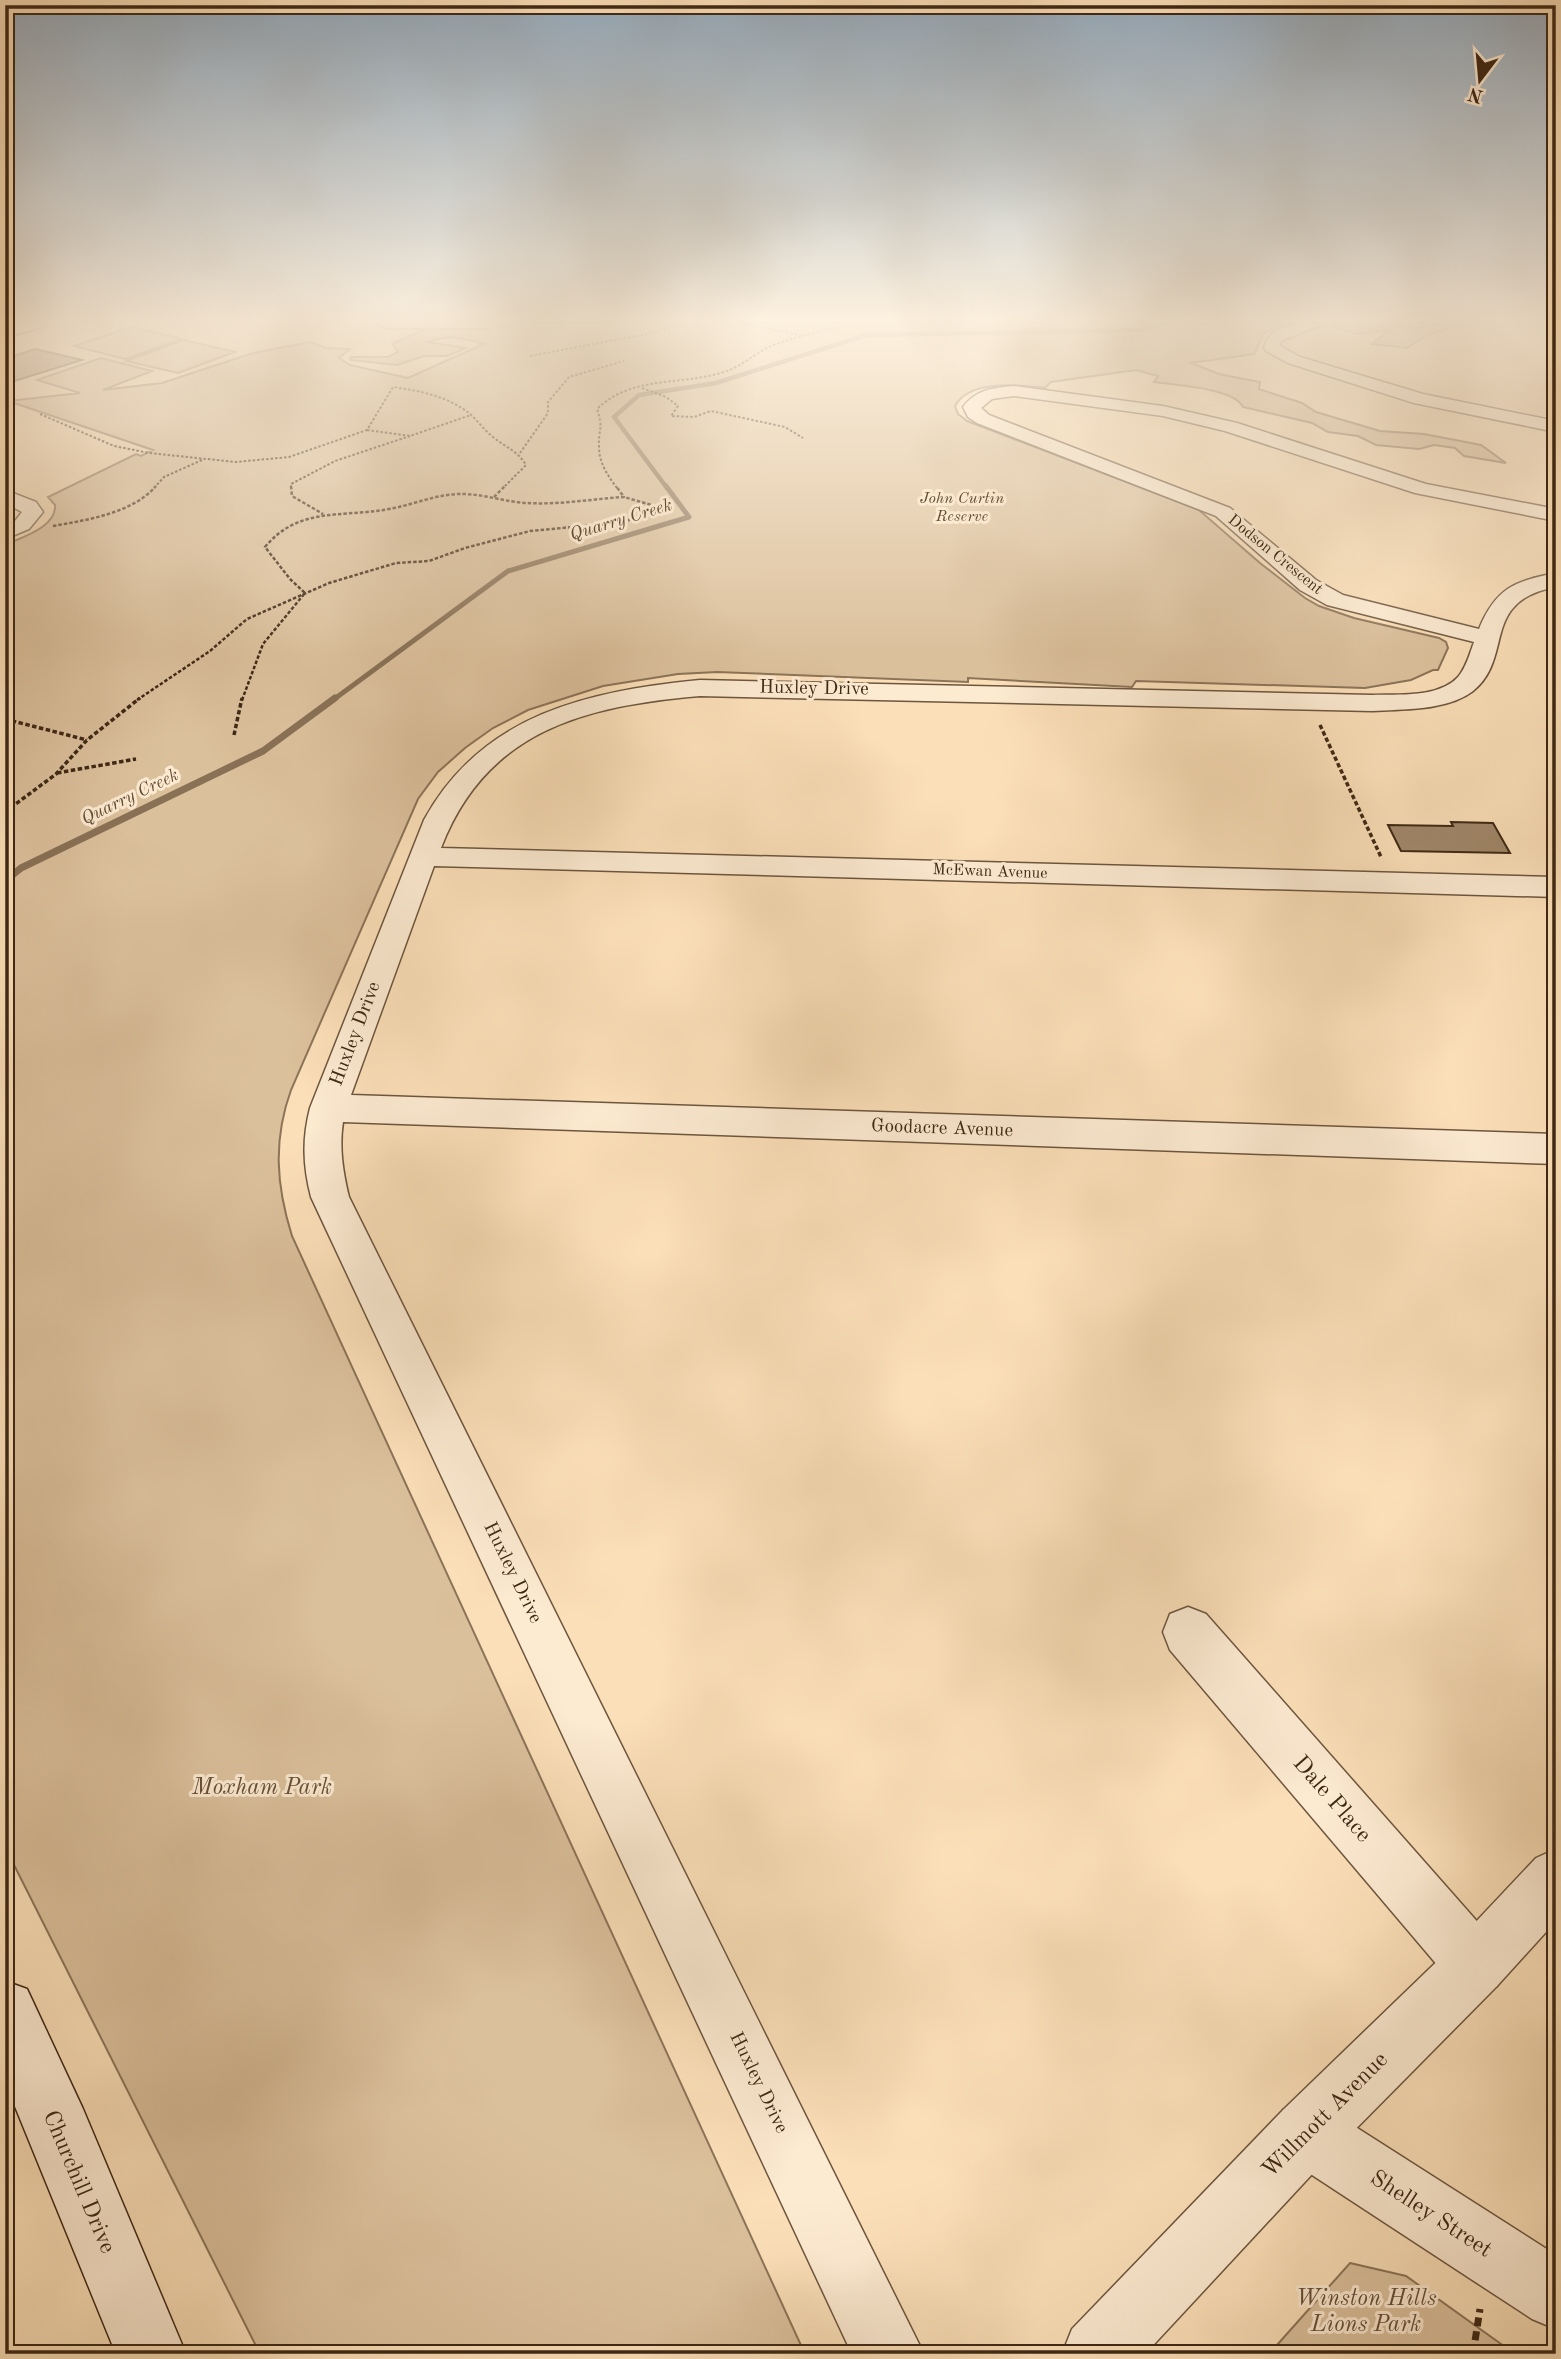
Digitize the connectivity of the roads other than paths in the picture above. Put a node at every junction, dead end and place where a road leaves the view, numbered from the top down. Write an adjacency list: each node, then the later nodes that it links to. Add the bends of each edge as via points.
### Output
1 (1019, 433): 7 (street, Dodson Crescent, via 1223,512 1308,585 1335,600)
2 (1250, 433): 4 (street, Dodson Crescent, via 1422,489)
3 (5, 496): 5 (street, via 33,512)
4 (1556, 515)
5 (14, 529)
6 (1556, 580): 7 (street, Huxley Drive, via 1533,584 1509,596 1501,604)
7 (1488, 638): 8 (street, Huxley Drive, via 1463,686 1415,700 746,688 656,691 575,709 500,746 469,773 449,800)
8 (424, 857): 9 (street, McEwan Avenue); 10 (street, Huxley Drive)
9 (1556, 887)
10 (328, 1108): 11 (street, Goodacre Avenue); 19 (street, Huxley Drive, via 320,1138 330,1197)
11 (1556, 1149)
12 (1188, 1632): 14 (street, Dale Place)
13 (1556, 1878): 14 (street, Willmott Avenue)
14 (1476, 1965): 16 (street, Willmott Avenue)
15 (5, 2011): 18 (street, Churchill Drive, via 60,2132)
16 (1306, 2133): 17 (street, Shelley Street); 20 (street, Willmott Avenue)
17 (1556, 2295)
18 (150, 2354)
19 (889, 2354)
20 (1097, 2354)

